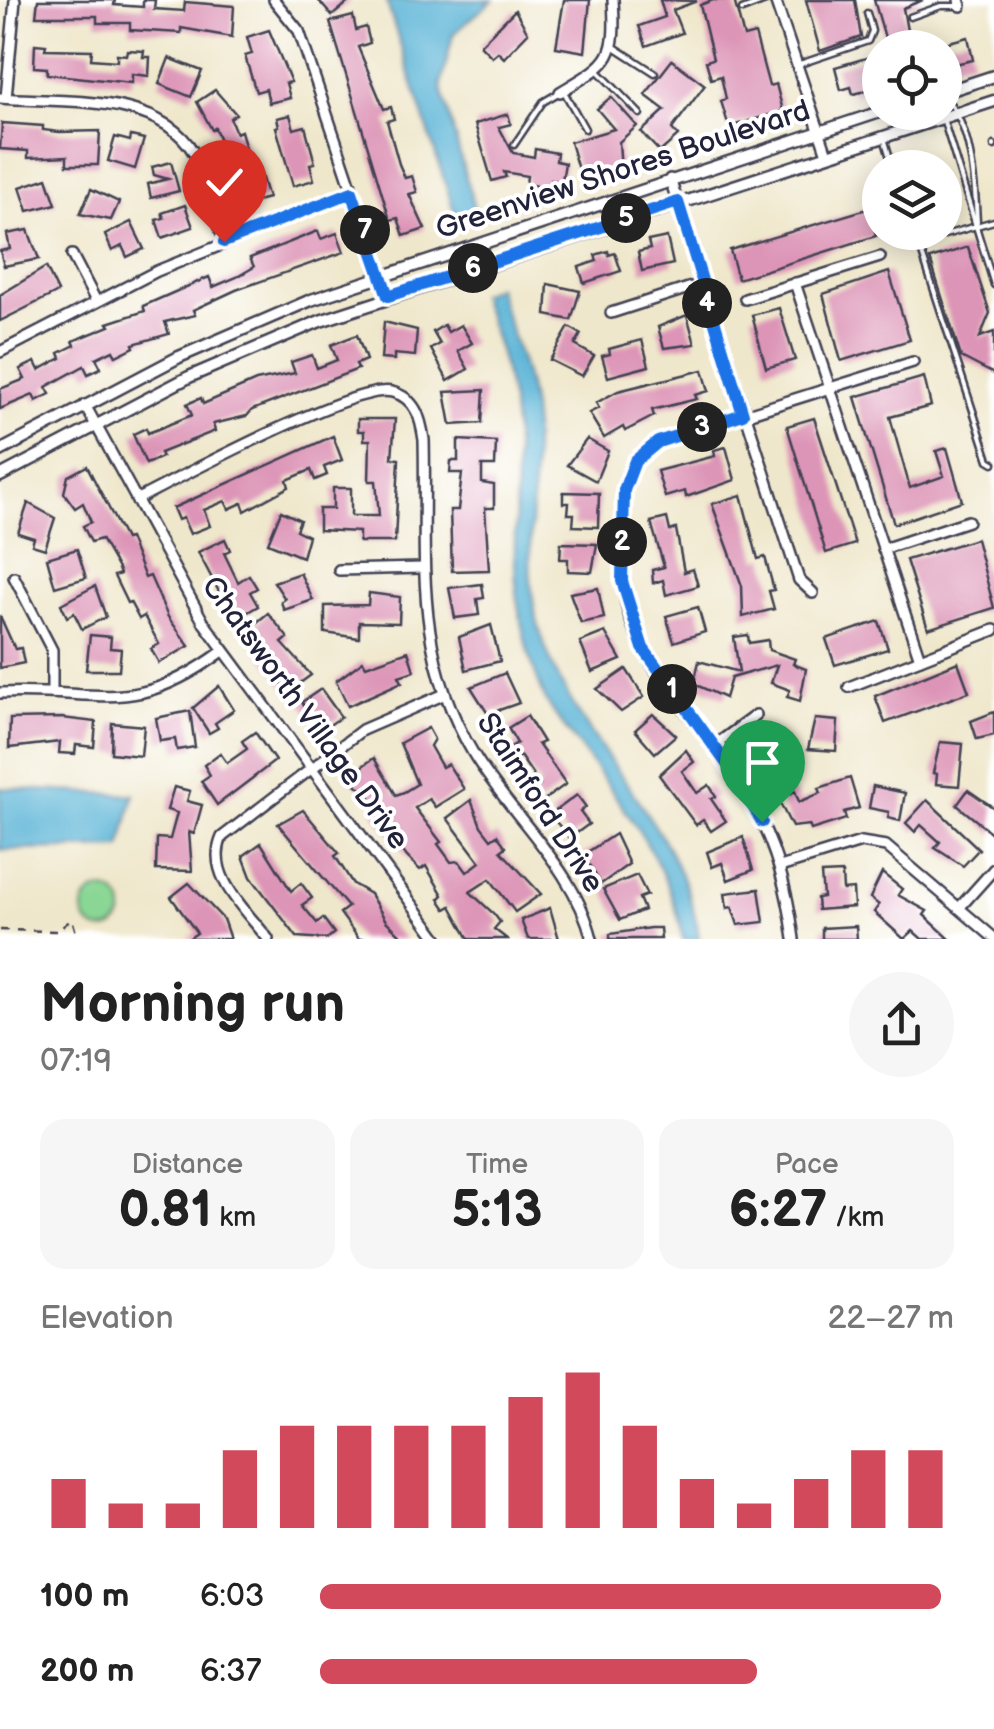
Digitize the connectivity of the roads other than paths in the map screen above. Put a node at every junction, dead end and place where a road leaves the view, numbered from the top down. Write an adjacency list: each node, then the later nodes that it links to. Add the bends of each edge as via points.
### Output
1 (15, 0): 16 (street)
2 (274, 0): 31 (street, via 299,31)
3 (614, 0): 9 (street)
4 (771, 0): 6 (lane); 10 (street)
5 (959, 3): 8 (lane)
6 (742, 10)
7 (867, 13): 10 (lane, via 868,41)
8 (910, 17)
9 (612, 46): 11 (street); 12 (lane)
10 (797, 65): 25 (street)
11 (597, 70): 15 (street); 19 (lane)
12 (655, 74)
13 (994, 76): 14 (street)
14 (962, 88)
15 (562, 91): 22 (lane); 27 (lane, via 542,102)
16 (3, 98): 36 (street, via 125,109 161,121 193,152)
17 (994, 101): 18 (street, Greenview Shores Boulevard)
18 (962, 111)
19 (640, 114)
20 (862, 118): 25 (street, Greenview Shores Boulevard)
21 (962, 126): 34 (lane)
22 (585, 129)
23 (900, 130): 26 (street, Greenview Shores Boulevard)
24 (946, 130): 34 (lane)
25 (820, 132): 29 (street); 30 (street, Greenview Shores Boulevard)
26 (883, 136): 28 (lane); 29 (street, Greenview Shores Boulevard)
27 (514, 144)
28 (887, 150)
29 (827, 154): 32 (street, Greenview Shores Boulevard)
30 (670, 179): 32 (street); 40 (street, Greenview Shores Boulevard)
31 (352, 192): 36 (street); 40 (street)
32 (678, 202): 42 (street); 44 (street, Greenview Shores Boulevard)
33 (994, 221): 34 (lane)
34 (977, 227): 35 (lane); 43 (lane)
35 (962, 231)
36 (224, 242): 46 (street)
37 (920, 250): 55 (lane)
38 (72, 255): 46 (street)
39 (880, 257): 41 (street)
40 (380, 275): 44 (street); 51 (street, Greenview Shores Boulevard, via 244,328)
41 (795, 283): 45 (street); 50 (street)
42 (701, 284): 47 (street); 52 (street)
43 (994, 284)
44 (388, 296): 53 (street, Greenview Shores Boulevard, via 254,348)
45 (744, 299)
46 (96, 301): 48 (street)
47 (611, 313)
48 (0, 352)
49 (913, 362): 50 (street)
50 (830, 388): 52 (street); 59 (street)
51 (85, 405): 53 (street, Chatsworth Village Drive); 54 (street, Greenview Shores Boulevard)
52 (743, 414): 63 (street, via 799,580); 72 (street, via 652,445 635,461 624,490 622,581 631,620 657,669)
53 (95, 425): 56 (street, Greenview Shores Boulevard); 57 (street, Chatsworth Village Drive)
54 (0, 451)
55 (994, 463)
56 (0, 476)
57 (136, 500): 60 (street, Staimford Drive, via 321,412 391,392 411,402 422,421); 65 (street, Chatsworth Village Drive)
58 (968, 522): 59 (street)
59 (883, 550): 66 (street)
60 (422, 568): 61 (street); 70 (street, Staimford Drive, via 428,630)
61 (339, 570)
62 (14, 577): 69 (street, via 52,650)
63 (813, 593)
64 (994, 630): 66 (street)
65 (223, 651): 69 (street, via 181,681 147,694); 73 (street, Chatsworth Village Drive)
66 (920, 659): 67 (street)
67 (849, 688)
68 (0, 693): 69 (street)
69 (52, 693)
70 (445, 694): 73 (street, via 375,722); 80 (street, Staimford Drive, via 488,776 574,894)
71 (756, 715): 72 (street)
72 (714, 746): 74 (street, via 751,801)
73 (310, 768): 78 (street, via 232,826 217,851 223,880); 79 (street, Chatsworth Village Drive)
74 (780, 868): 76 (street, via 853,844 878,843 900,854); 81 (street)
75 (994, 869): 76 (street)
76 (960, 908): 77 (street)
77 (994, 938)
78 (268, 939)
79 (438, 939)
80 (592, 939)
81 (794, 939)

